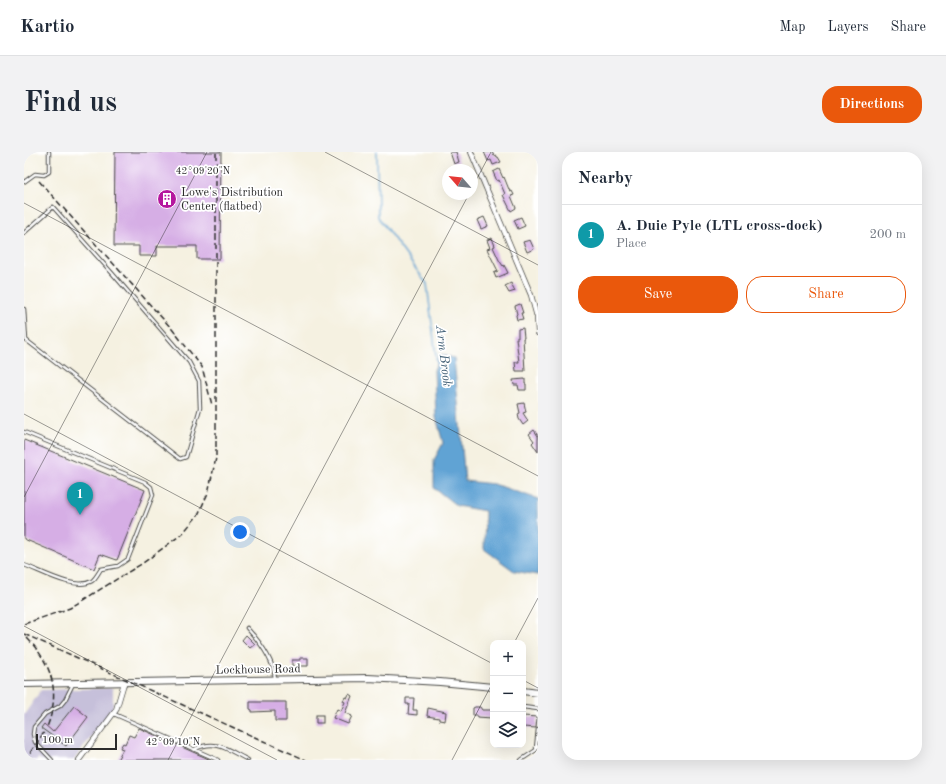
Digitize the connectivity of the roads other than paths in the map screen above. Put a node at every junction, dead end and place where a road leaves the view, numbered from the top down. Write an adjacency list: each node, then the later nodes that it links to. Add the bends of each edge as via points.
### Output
1 (49, 152): 3 (lane, via 49,172 44,175 35,174)
2 (470, 152): 6 (street, via 529,288)
3 (24, 182)
4 (24, 233): 5 (lane, via 53,207 189,362 199,381 200,408 186,458 180,459 26,340)
5 (24, 309)
6 (538, 333)
7 (24, 432): 8 (lane, via 145,482 151,487 153,495 128,559 122,565 101,568 95,578 80,584 70,583)
8 (24, 565)
9 (246, 628): 10 (lane, via 274,667)
10 (275, 680): 11 (street, Lockhouse Road); 14 (street, Lockhouse Road, via 392,679)
11 (124, 683): 13 (street, Lockhouse Road); 19 (street)
12 (24, 684): 13 (street, Lockhouse Road)
13 (73, 684): 24 (lane, via 60,706 44,714 32,734 34,742)
14 (490, 687)
15 (526, 691): 16 (street)
16 (538, 693)
17 (526, 707): 18 (lane)
18 (538, 709)
19 (113, 714): 22 (lane); 25 (street)
20 (538, 729): 23 (lane)
21 (538, 746): 23 (lane)
22 (195, 749): 26 (lane); 27 (lane, via 215,744)
23 (536, 750): 28 (lane)
24 (52, 760)
25 (79, 760)
26 (218, 760)
27 (248, 760)
28 (521, 760)

